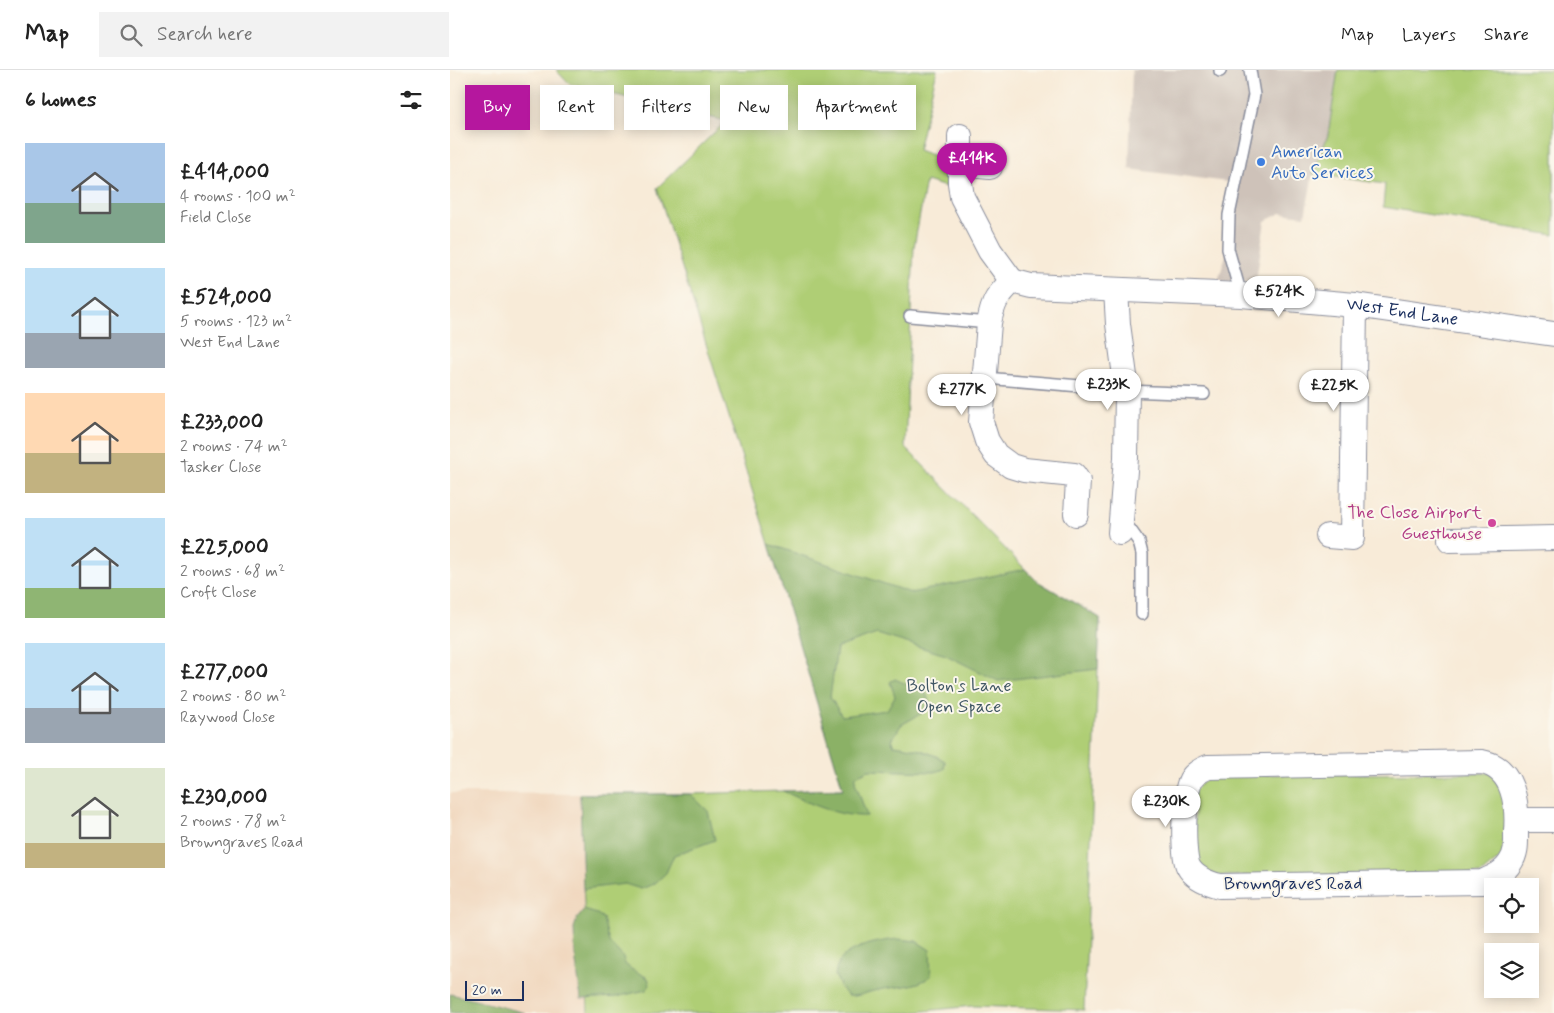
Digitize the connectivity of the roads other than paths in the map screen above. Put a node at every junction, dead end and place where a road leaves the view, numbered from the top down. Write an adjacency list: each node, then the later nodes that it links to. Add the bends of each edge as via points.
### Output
1 (1254, 76): 7 (lane, via 1254,95 1229,216 1228,249)
2 (960, 136): 3 (street)
3 (960, 164): 4 (street); 5 (street, via 962,197 990,251)
4 (990, 167)
5 (1012, 281): 6 (street, West End Lane, via 1031,286); 10 (street, via 998,295)
6 (1116, 290): 7 (street, West End Lane); 14 (street)
7 (1241, 295): 8 (street, West End Lane)
8 (1356, 305): 11 (street, West End Lane); 18 (street, via 1352,538)
9 (910, 316): 10 (lane)
10 (989, 323): 12 (street)
11 (1554, 334)
12 (985, 378): 13 (lane); 16 (street, via 981,422 996,455 1024,470 1074,475 1078,481)
13 (1080, 386)
14 (1127, 391): 15 (lane); 17 (street)
15 (1204, 394)
16 (1076, 514)
17 (1120, 525): 21 (lane, via 1139,542 1142,554)
18 (1328, 536)
19 (1554, 538): 20 (street)
20 (1450, 540)
21 (1142, 614)
22 (1517, 820): 22 (street, Browngraves Road, via 1509,782 1503,773 1482,762 1212,766 1194,775 1188,786 1185,848 1192,871 1207,883 1220,886 1482,882 1502,872 1514,857); 23 (street)
23 (1554, 820)

